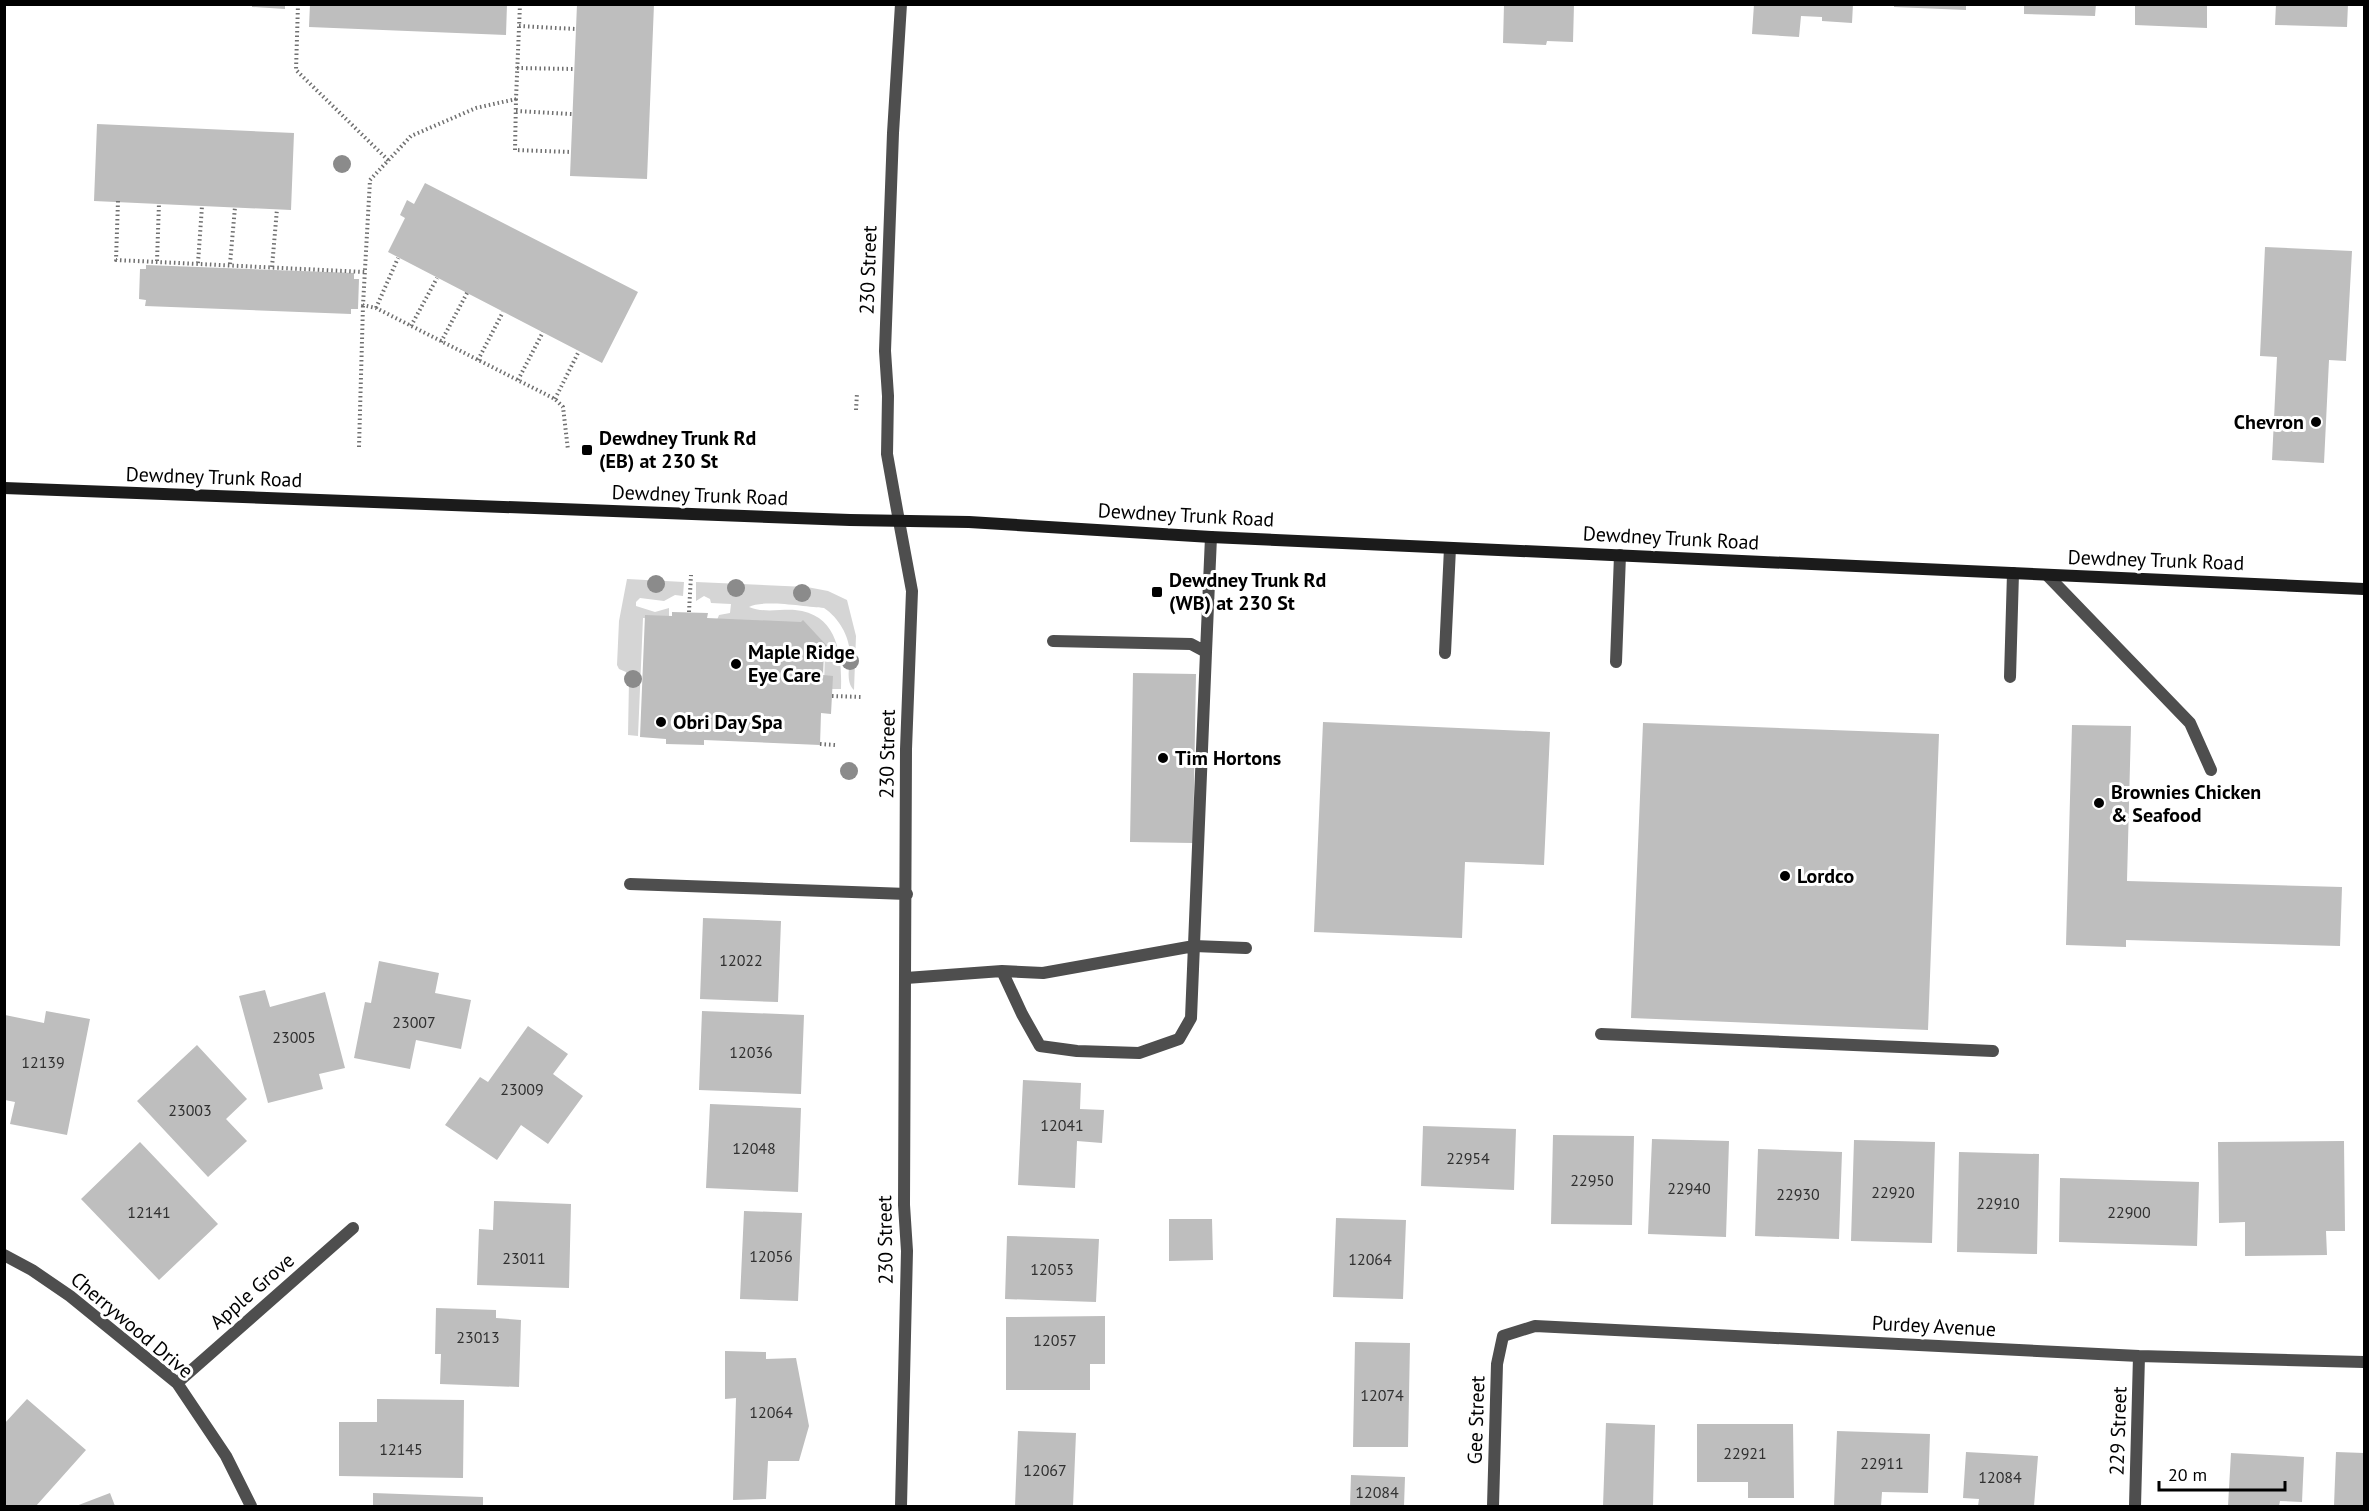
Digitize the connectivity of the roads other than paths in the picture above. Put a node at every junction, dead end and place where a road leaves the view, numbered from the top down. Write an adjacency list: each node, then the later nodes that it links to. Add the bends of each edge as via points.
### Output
1 (901, 4): 3 (street, 230 Street, via 885,351 887,454)
2 (4, 488): 3 (main road, Dewdney Trunk Road)
3 (899, 521): 4 (main road, Dewdney Trunk Road); 17 (street, 230 Street, via 912,591 906,749)
4 (1211, 537): 5 (main road, Dewdney Trunk Road); 11 (street)
5 (1450, 548): 6 (main road, Dewdney Trunk Road); 12 (street)
6 (1620, 555): 7 (main road, Dewdney Trunk Road); 13 (street)
7 (2013, 573): 8 (main road, Dewdney Trunk Road); 14 (street)
8 (2047, 575): 9 (main road, Dewdney Trunk Road); 15 (street, via 2190,723)
9 (2364, 590)
10 (1053, 641): 11 (street, via 1191,644)
11 (1206, 652): 18 (street)
12 (1445, 653)
13 (1616, 662)
14 (2010, 677)
15 (2211, 770)
16 (630, 884): 17 (street)
17 (907, 894): 21 (street, 230 Street)
18 (1194, 946): 19 (street); 20 (street, via 1043,973); 20 (street, via 1191,1018 1179,1039 1139,1053 1040,1046)
19 (1246, 948)
20 (1002, 971): 21 (street)
21 (906, 978): 31 (street, 230 Street, via 907,1251)
22 (1601, 1034): 23 (street)
23 (1993, 1051)
24 (353, 1228): 29 (street, Apple Grove)
25 (4, 1255): 29 (street, Cherrywood Drive, via 70,1296)
26 (1503, 1336): 27 (street, Purdey Avenue, via 1535,1326); 32 (street, Gee Street, via 1497,1364)
27 (2139, 1356): 28 (street, Purdey Avenue); 33 (street, 229 Street)
28 (2364, 1362)
29 (177, 1383): 30 (street, Cherrywood Drive, via 226,1456)
30 (250, 1506)
31 (902, 1506)
32 (1493, 1506)
33 (2134, 1506)

